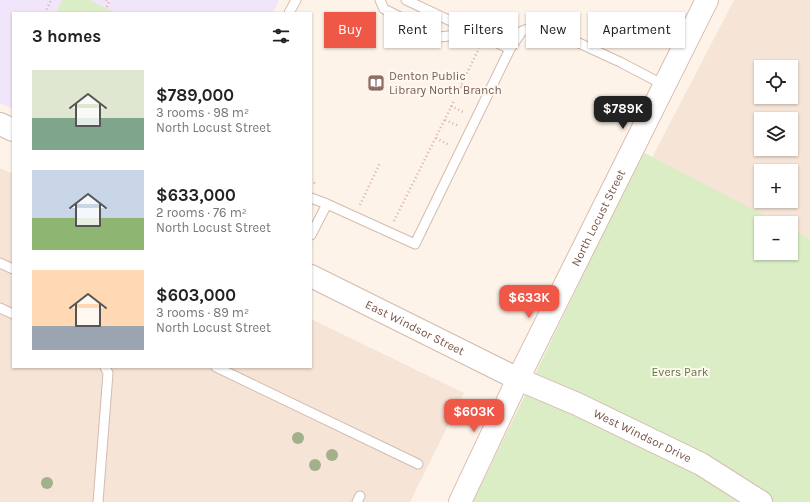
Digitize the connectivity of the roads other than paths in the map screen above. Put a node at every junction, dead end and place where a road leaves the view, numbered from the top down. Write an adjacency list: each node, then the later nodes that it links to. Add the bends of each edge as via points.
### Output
1 (296, 0): 5 (lane)
2 (380, 0): 7 (lane, via 384,10 440,37)
3 (406, 0): 6 (lane)
4 (707, 0): 9 (main road, North Locust Street)
5 (290, 12)
6 (449, 20)
7 (449, 36)
8 (510, 49): 9 (lane, via 522,31 540,25); 13 (lane, via 415,244)
9 (664, 85): 22 (main road, North Locust Street)
10 (0, 124): 11 (main road)
11 (12, 130)
12 (312, 198): 13 (lane)
13 (326, 204): 14 (lane)
14 (312, 233)
15 (0, 263): 16 (lane)
16 (12, 269)
17 (312, 276): 22 (main road, East Windsor Street)
18 (0, 308): 19 (lane)
19 (12, 314)
20 (106, 368): 24 (lane, via 108,373)
21 (218, 368): 23 (lane)
22 (518, 378): 25 (main road, North Locust Street); 26 (main road, West Windsor Drive, via 701,464)
23 (418, 464)
24 (98, 502)
25 (460, 502)
26 (761, 502)

